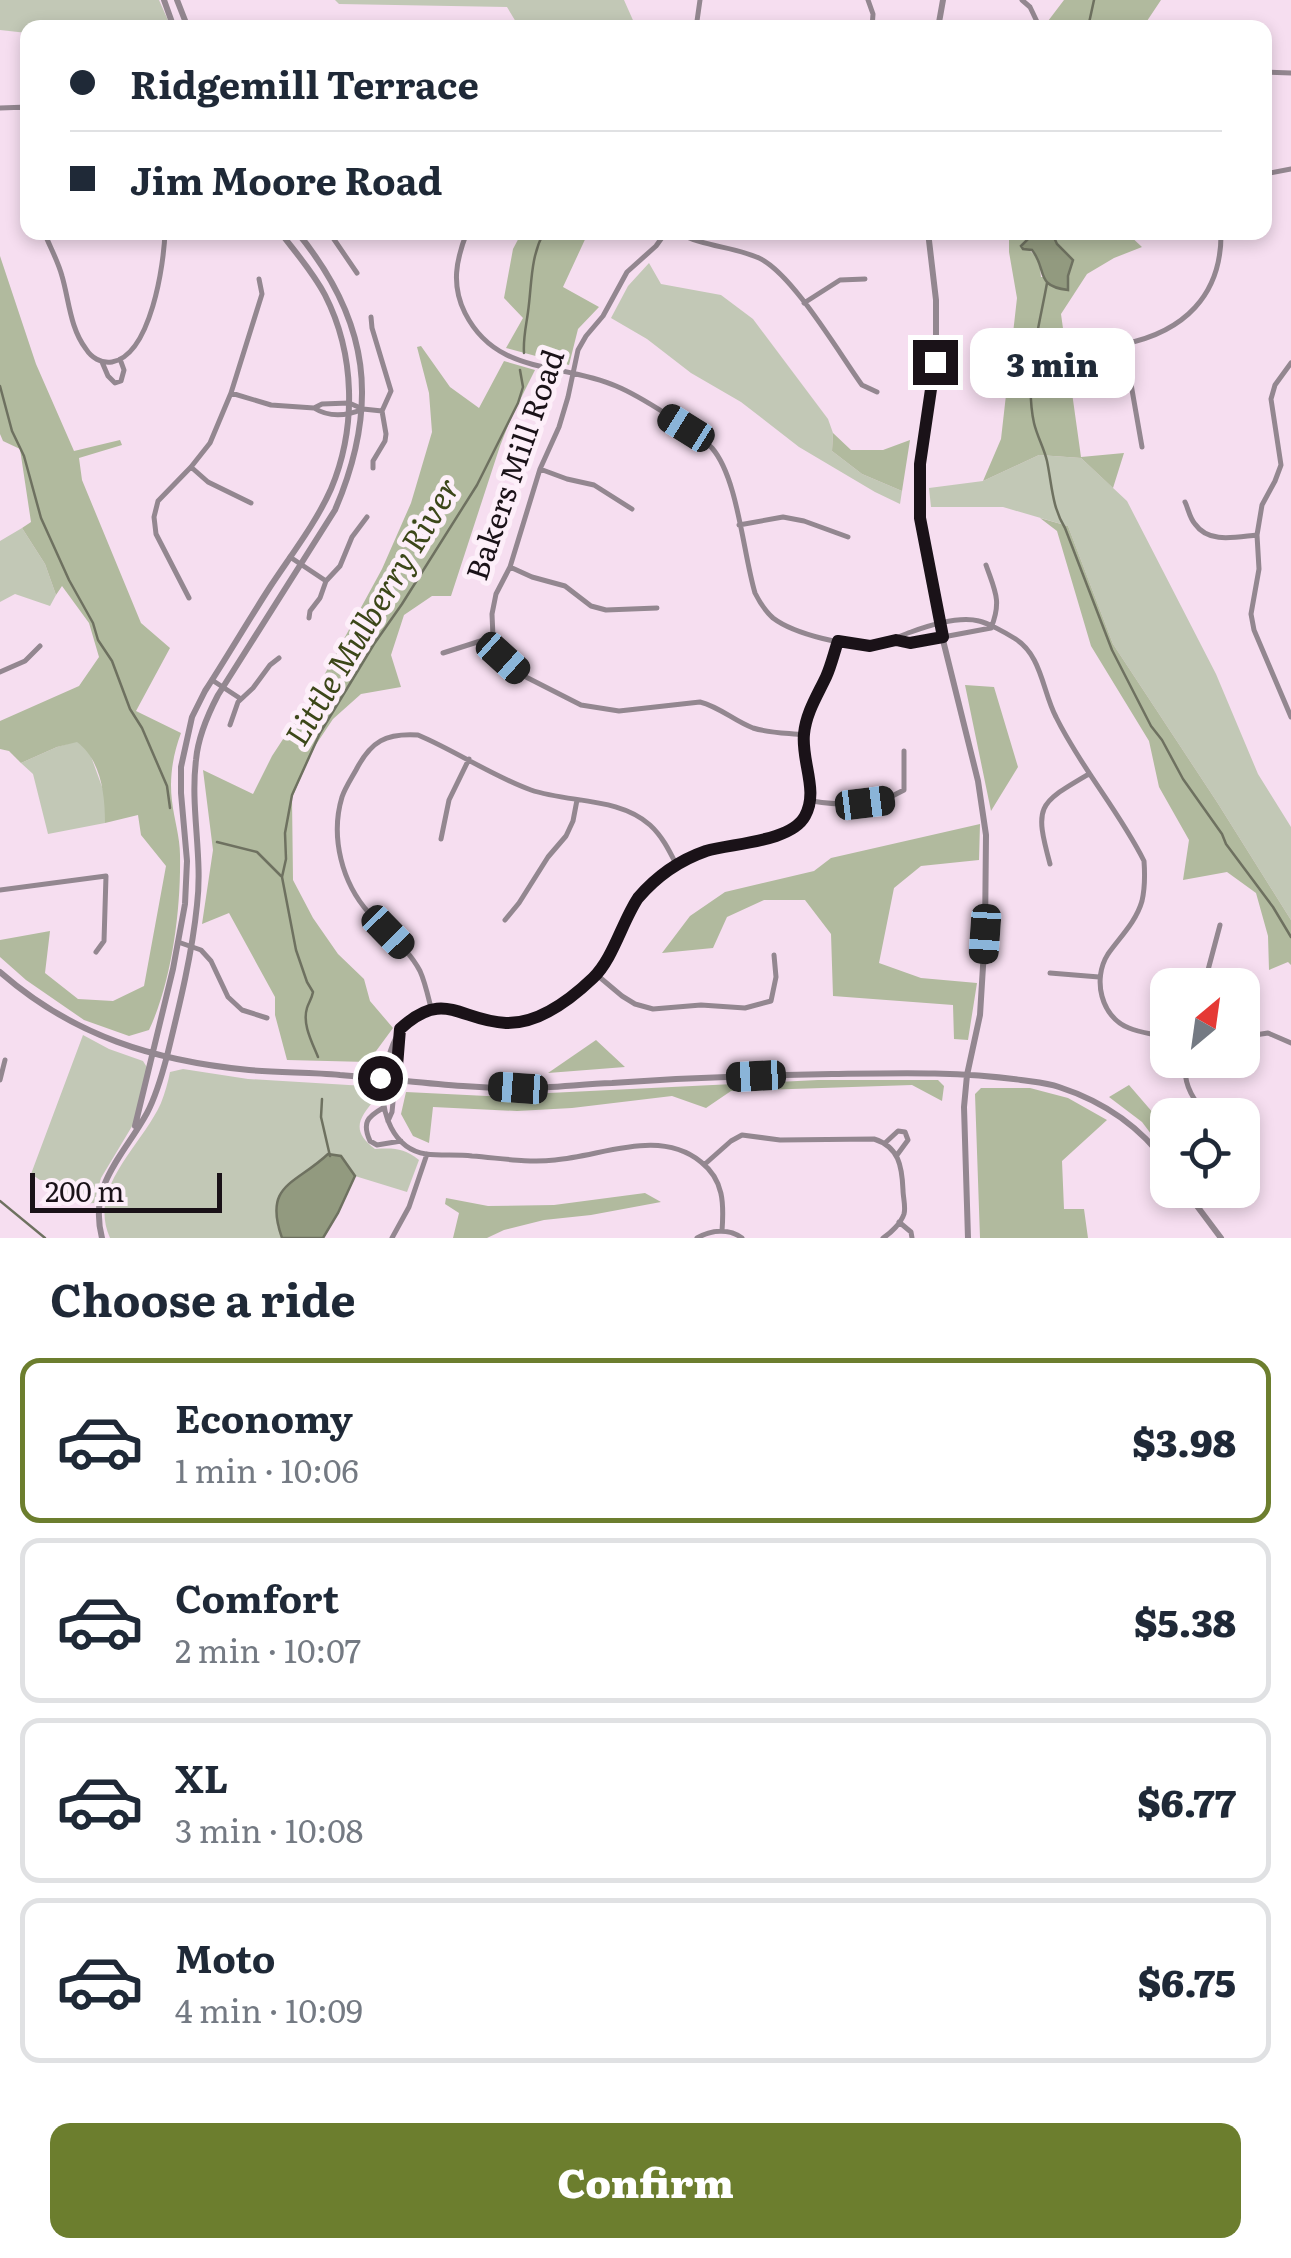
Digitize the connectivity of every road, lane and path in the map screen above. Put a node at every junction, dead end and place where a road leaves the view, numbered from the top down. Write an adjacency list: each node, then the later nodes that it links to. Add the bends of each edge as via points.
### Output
1 (1022, 0): 2 (street)
2 (1036, 20)
3 (47, 240): 20 (street, via 84,347)
4 (164, 240): 19 (street, via 151,313 138,341)
5 (289, 240): 13 (street)
6 (304, 240): 27 (street, via 338,290 355,334)
7 (334, 240): 14 (street)
8 (464, 240): 22 (street, via 458,294 475,331 511,359)
9 (660, 240): 22 (street, Bakers Mill Road, via 626,272 578,350)
10 (690, 240): 17 (street, via 766,262)
11 (929, 240): 49 (street, via 936,337 920,518)
12 (1220, 240): 30 (street, via 1219,263 1196,307 1166,332 1124,344)
13 (287, 242): 25 (street, via 339,327)
14 (357, 273)
15 (260, 279): 24 (street, via 262,294)
16 (865, 279): 17 (street, via 840,280)
17 (804, 303): 23 (street, via 862,385)
18 (372, 317): 28 (street, via 392,391)
19 (120, 358): 20 (street); 20 (street, via 124,376 115,383)
20 (102, 362)
21 (1291, 363): 39 (street, via 1270,398 1281,465)
22 (574, 373): 33 (street, Bakers Mill Road); 38 (street, via 615,385 703,440 723,465)
23 (876, 392)
24 (231, 393): 26 (street); 31 (street, via 210,443)
25 (349, 403): 26 (street); 27 (street); 29 (street)
26 (314, 408): 29 (street)
27 (362, 409): 28 (street); 29 (street); 42 (street, via 348,480)
28 (382, 411): 32 (street, via 386,434)
29 (348, 416): 41 (street, via 330,492)
30 (1142, 447)
31 (191, 467): 35 (street); 46 (street, via 158,501 154,517 156,534)
32 (373, 468)
33 (540, 470): 36 (street, via 594,485); 44 (street, Bakers Mill Road)
34 (1185, 502): 39 (street, via 1194,524 1207,534)
35 (250, 504)
36 (632, 510)
37 (367, 518): 45 (street)
38 (739, 525): 40 (street, via 783,517); 54 (street, via 762,607 794,630)
39 (1256, 535): 62 (street, via 1254,630)
40 (848, 537)
41 (290, 557): 42 (street); 59 (street)
42 (301, 563): 45 (street); 60 (street)
43 (986, 565): 50 (street, via 998,599)
44 (510, 567): 47 (street, via 565,586 606,610); 51 (street, Bakers Mill Road, via 496,594)
45 (326, 581): 48 (street)
46 (190, 598)
47 (658, 608)
48 (309, 618)
49 (939, 624): 50 (street, via 980,621); 52 (street); 53 (street)
50 (991, 628): 52 (street); 67 (street, via 1026,647)
51 (493, 637): 56 (street); 64 (street, via 520,674 581,705 619,711 700,702 765,731)
52 (943, 637): 53 (street); 94 (street, via 986,835 980,1015)
53 (896, 640): 54 (street, via 870,646)
54 (838, 641): 64 (street)
55 (40, 646): 58 (street, via 25,662)
56 (443, 653)
57 (280, 658): 61 (street)
58 (0, 672)
59 (212, 680): 60 (street); 76 (street, via 192,717 181,767 186,861)
60 (223, 688): 61 (street); 77 (street, via 196,756 200,860)
61 (241, 699): 63 (street)
62 (1291, 717)
63 (230, 725)
64 (804, 735): 69 (street)
65 (904, 751): 69 (street, via 904,790 887,800 844,806)
66 (468, 759): 68 (street, via 535,791); 70 (street); 85 (street, via 418,735 378,741 361,760 338,815 352,891 409,954)
67 (1089, 774): 72 (street, via 1056,793 1042,811); 84 (street, via 1135,844 1145,880 1142,903)
68 (578, 800): 71 (street, via 618,808 650,824); 74 (street, via 566,836)
69 (812, 800): 71 (street, via 804,819 783,834)
70 (441, 839)
71 (676, 864): 83 (street, via 638,898)
72 (1050, 864)
73 (0, 890): 78 (street, via 106,876 104,941)
74 (505, 920)
75 (1220, 925): 80 (street)
76 (178, 942): 77 (street); 91 (street)
77 (190, 945): 86 (street, via 211,962 228,997); 92 (street)
78 (96, 952)
79 (774, 954): 83 (street, via 771,1001 745,1008 653,1010)
80 (1209, 968)
81 (0, 972): 91 (street, via 51,1012)
82 (1050, 972): 84 (street)
83 (597, 975): 85 (street, via 550,1012 525,1021)
84 (1100, 977): 88 (street, via 1112,1018)
85 (431, 1008): 87 (street)
86 (266, 1018)
87 (400, 1029): 95 (street); 96 (street)
88 (1150, 1034)
89 (1260, 1034): 90 (street)
90 (1291, 1042)
91 (153, 1054): 92 (street); 100 (street)
92 (166, 1057): 95 (street); 100 (street, via 153,1101)
93 (5, 1060): 97 (street)
94 (967, 1074): 96 (street, via 792,1074 518,1088); 103 (street, via 1055,1085 1120,1117); 116 (street)
95 (384, 1078): 96 (street); 98 (street)
96 (396, 1079): 99 (street)
97 (0, 1080)
98 (383, 1108): 99 (street); 101 (street, via 366,1121 370,1141)
99 (388, 1122): 101 (street)
100 (132, 1136): 111 (street, via 99,1196)
101 (401, 1141): 104 (street)
102 (885, 1142): 105 (street); 105 (street, via 905,1132 908,1140); 106 (street, via 742,1135)
103 (1150, 1144)
104 (427, 1154): 106 (street, via 524,1162 647,1144 676,1147); 112 (street)
105 (897, 1154): 108 (street, via 904,1213)
106 (705, 1164): 109 (street, via 722,1192)
107 (1198, 1208): 117 (street)
108 (899, 1222): 110 (street); 115 (street)
109 (722, 1230): 113 (street); 114 (street)
110 (888, 1237)
111 (102, 1238)
112 (392, 1238)
113 (697, 1238)
114 (742, 1238)
115 (912, 1238)
116 (968, 1238)
117 (1220, 1238)

